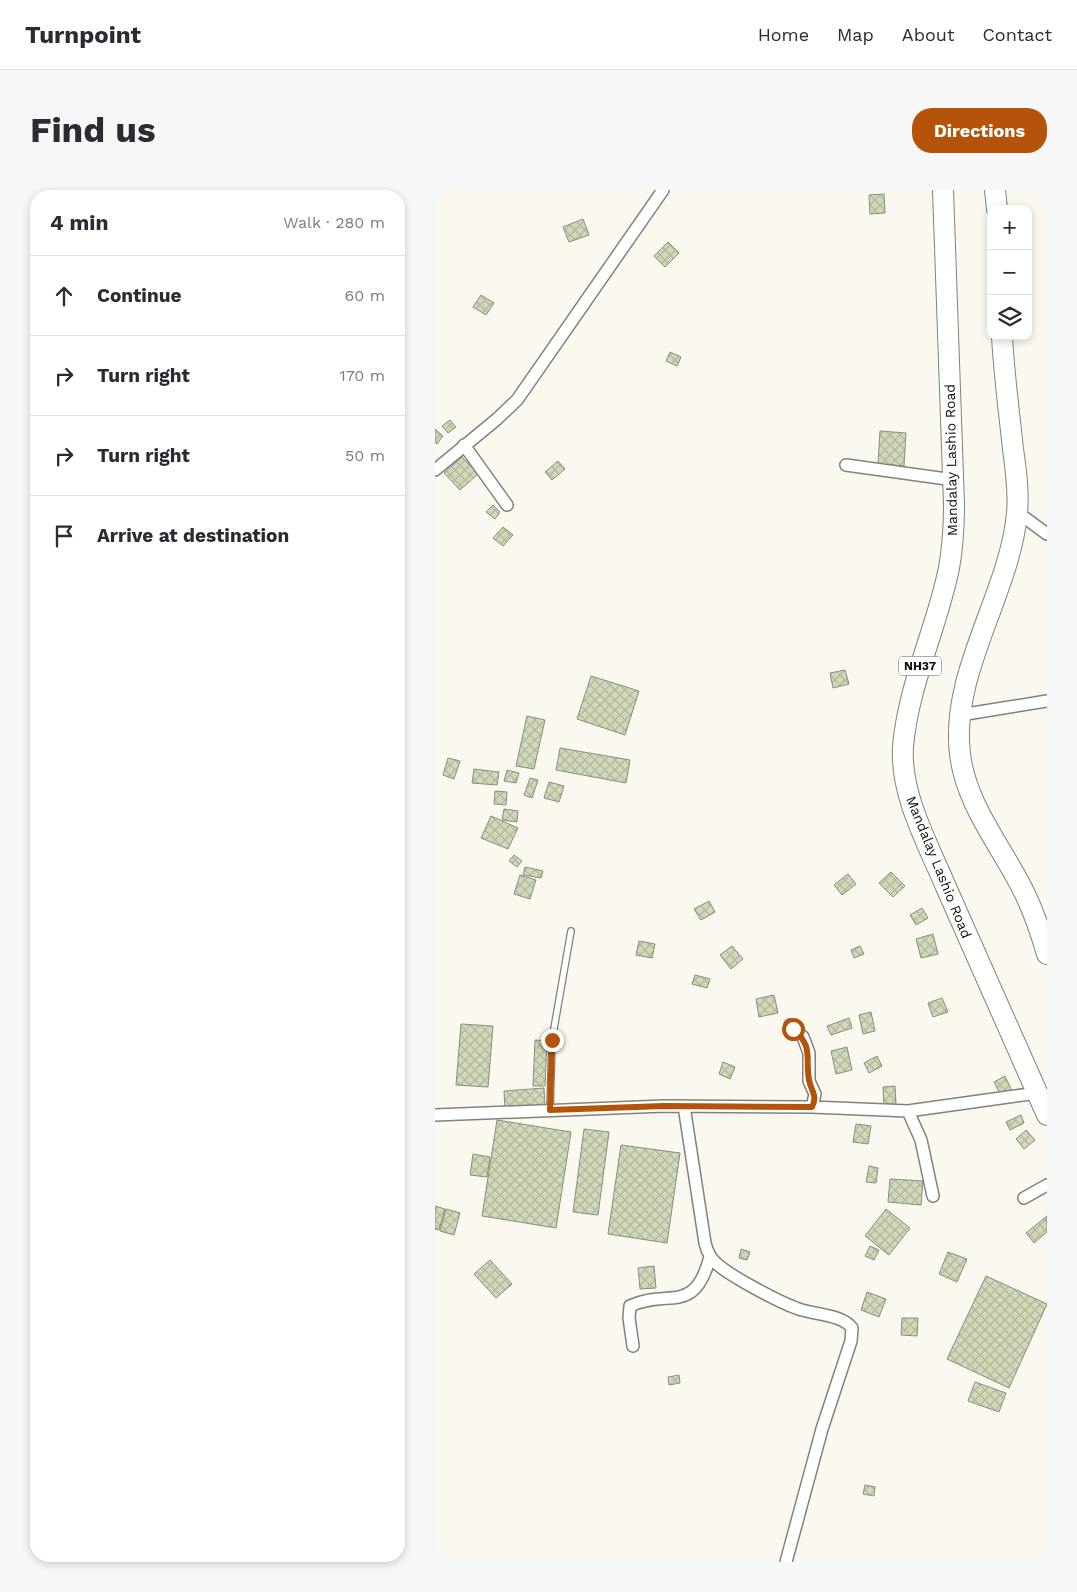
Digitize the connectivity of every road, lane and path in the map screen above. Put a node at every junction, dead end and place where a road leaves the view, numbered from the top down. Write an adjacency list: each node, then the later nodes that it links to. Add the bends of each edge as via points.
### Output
1 (943, 190): 9 (highway, Mandalay Lashio Road / NH37)
2 (995, 190): 4 (highway)
3 (660, 191): 6 (street, via 517,400)
4 (997, 205)
5 (1002, 340): 11 (highway)
6 (464, 445): 8 (street); 10 (street)
7 (846, 465): 9 (street)
8 (435, 470)
9 (954, 480): 18 (highway, Mandalay Lashio Road / NH37, via 953,537 948,569 916,678 903,764 915,813)
10 (507, 506)
11 (1017, 512): 12 (street); 14 (highway, via 1011,550 982,634)
12 (1047, 534)
13 (1047, 701): 14 (street)
14 (961, 715): 16 (highway, via 959,753 962,769 983,821 1024,893)
15 (571, 931): 21 (lane, via 552,1040)
16 (1047, 954)
17 (790, 1025): 20 (street, via 803,1038 809,1052 809,1081 815,1094)
18 (1043, 1103): 22 (street)
19 (684, 1106): 20 (street); 21 (street); 27 (street, via 705,1244)
20 (812, 1107): 22 (street)
21 (550, 1110): 23 (street)
22 (908, 1111): 25 (street, via 921,1140)
23 (435, 1115)
24 (1047, 1185): 26 (street)
25 (933, 1196)
26 (1024, 1198)
27 (710, 1257): 28 (street, via 705,1274 694,1290 681,1297 630,1306); 29 (street, via 717,1265 796,1308 839,1318 852,1328)
28 (633, 1346)
29 (786, 1562)

